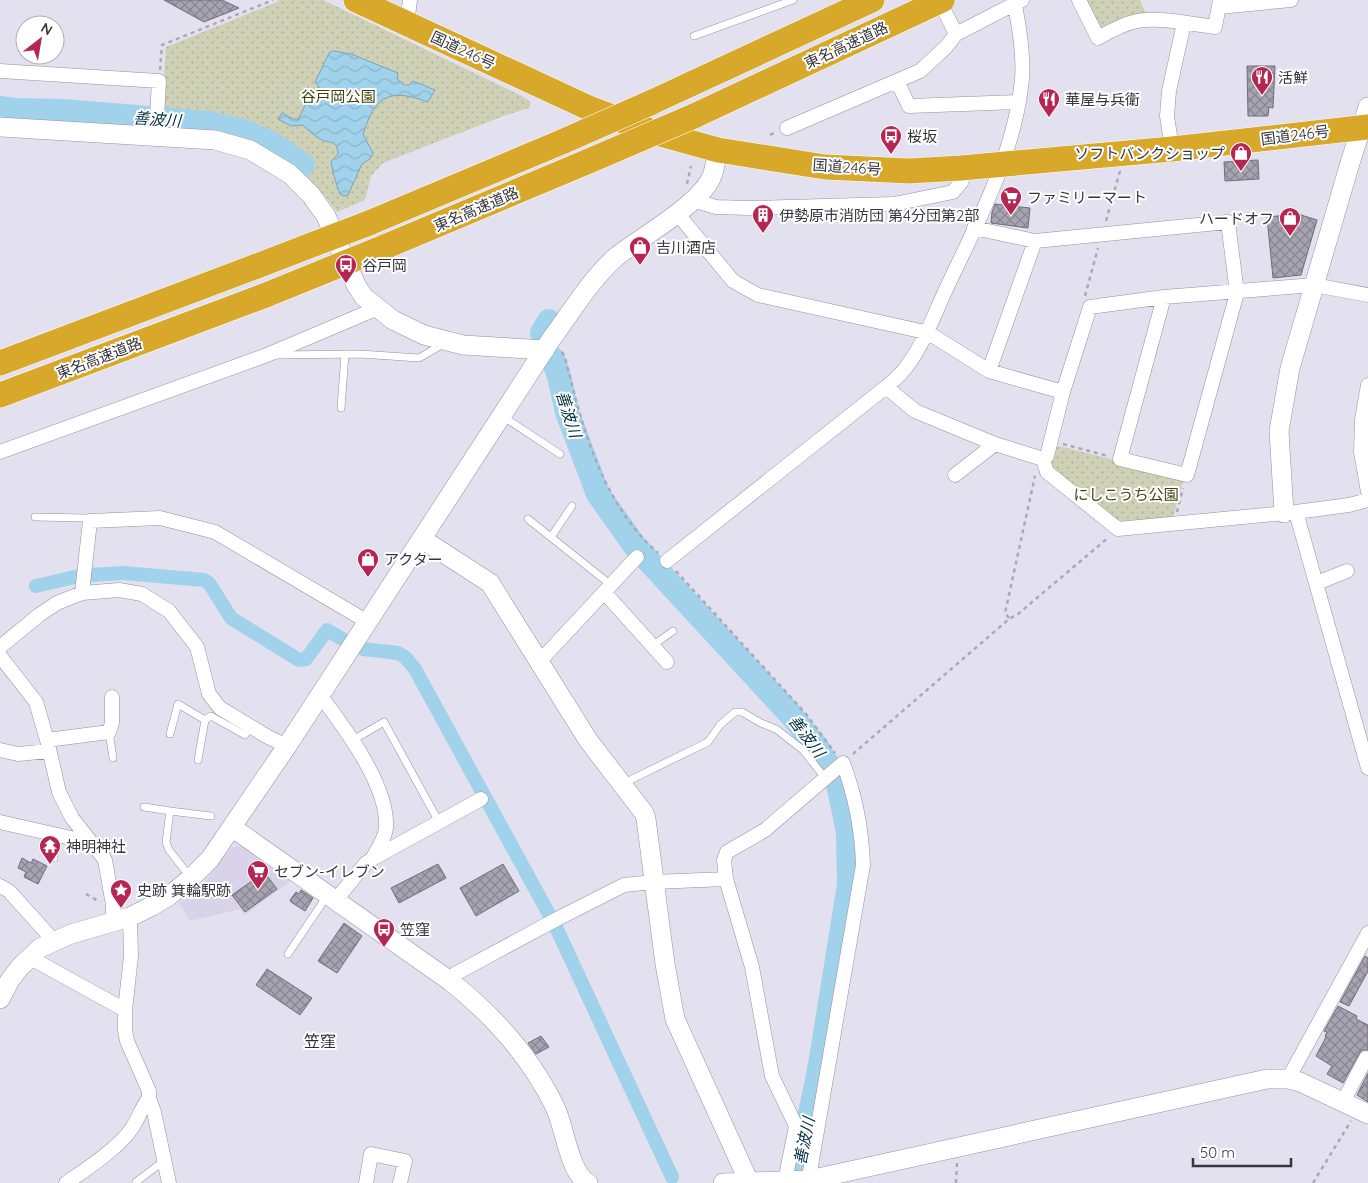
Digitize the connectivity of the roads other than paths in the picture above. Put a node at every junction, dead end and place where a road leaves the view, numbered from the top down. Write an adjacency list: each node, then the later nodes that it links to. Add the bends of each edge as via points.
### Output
1 (356, 0): 9 (highway, 国道246号)
2 (793, 0): 12 (lane)
3 (872, 0): 38 (highway, 東名高速道路, bridge, via 650,103 369,223)
4 (1078, 0): 10 (street, via 1098,38 1136,22 1159,19)
5 (1291, 0): 8 (street)
6 (1017, 1): 11 (street); 15 (street, via 1022,77)
7 (934, 3): 11 (street); 43 (highway, 東名高速道路, bridge, via 694,116 382,248)
8 (1219, 4): 10 (street, via 1215,27)
9 (408, 12): 21 (highway, 国道246号, via 591,109 653,132)
10 (1184, 23): 20 (street, via 1168,91 1167,116)
11 (956, 34): 14 (street, via 920,71)
12 (694, 36)
13 (0, 71): 19 (street, via 159,81)
14 (897, 81): 15 (street, via 909,106); 18 (street)
15 (1019, 102): 22 (street)
16 (1366, 121): 20 (highway, 国道246号); 28 (street)
17 (0, 126): 19 (street)
18 (787, 128)
19 (156, 135): 32 (street, via 233,144 265,158 290,174 326,216 356,285 364,297)
20 (1172, 149): 22 (highway, 国道246号)
21 (718, 150): 23 (highway, 国道246号, via 825,167 909,171); 24 (street, via 711,178)
22 (1002, 165): 23 (highway, 国道246号); 26 (street)
23 (961, 168): 24 (street, via 962,181 953,192 894,204 716,207)
24 (690, 193): 25 (street)
25 (677, 213): 33 (street, via 733,281 758,295); 35 (street, via 616,258 600,274)
26 (974, 228): 27 (street); 33 (street)
27 (1035, 241): 29 (street, via 1228,222); 39 (street)
28 (1314, 285): 29 (street); 30 (street); 54 (street, via 1290,368 1279,431)
29 (1237, 293): 31 (street); 31 (street, via 1187,475 1120,459)
30 (1368, 295)
31 (1164, 298): 42 (street, via 1090,307)
32 (378, 308): 34 (street, via 393,320); 37 (street)
33 (925, 332): 39 (street); 41 (street, via 907,367)
34 (447, 342): 35 (street); 36 (lane, via 418,358)
35 (545, 350): 45 (street)
36 (345, 354): 37 (lane); 44 (lane)
37 (267, 355): 47 (street)
38 (0, 363)
39 (989, 371): 42 (street)
40 (1368, 385): 51 (street, via 1361,452)
41 (886, 387): 46 (street, via 916,411); 61 (street)
42 (1063, 392): 49 (street, via 1052,441)
43 (0, 395)
44 (341, 408)
45 (502, 416): 48 (lane); 59 (street)
46 (995, 444): 49 (street); 50 (street)
47 (0, 452)
48 (560, 454)
49 (1043, 459): 54 (street, via 1047,472 1118,529)
50 (955, 475)
51 (1368, 492)
52 (1368, 500): 54 (street)
53 (572, 506): 58 (lane)
54 (1290, 512): 63 (street)
55 (35, 517): 57 (lane, via 86,518)
56 (528, 519): 58 (lane)
57 (90, 521): 65 (street); 66 (street, via 160,518 215,532)
58 (551, 537): 64 (lane)
59 (422, 539): 66 (street); 71 (street, via 490,583)
60 (637, 557): 64 (street)
61 (667, 561)
62 (1347, 571): 63 (street)
63 (1317, 583): 85 (street)
64 (607, 589): 69 (street); 71 (street)
65 (82, 593): 68 (street, via 57,603); 76 (street, via 119,590 142,594 169,611 197,647 209,694 220,708)
66 (368, 622): 73 (street)
67 (673, 632): 69 (lane)
68 (0, 646)
69 (652, 646): 72 (street)
70 (0, 656): 80 (street, via 36,702)
71 (538, 662): 87 (street, via 588,740)
72 (667, 662)
73 (320, 695): 79 (street); 81 (street)
74 (112, 698): 77 (street)
75 (205, 720): 76 (lane, via 211,716 245,735); 78 (lane, via 178,704); 84 (lane)
76 (250, 727): 81 (street)
77 (109, 732): 80 (street); 83 (lane)
78 (170, 734)
79 (353, 740): 93 (lane, via 384,722); 98 (street, via 372,776 385,814 384,837)
80 (48, 745): 82 (street, via 18,754); 96 (street, via 59,792 72,818)
81 (287, 746): 94 (street)
82 (0, 750)
83 (113, 758)
84 (198, 760)
85 (1368, 768)
86 (834, 770): 87 (lane, via 776,729 742,712 735,712 720,724 708,742); 100 (street, via 765,830 727,852 724,860); 117 (street, via 849,779 863,865)
87 (622, 784): 101 (street, via 644,813)
88 (481, 799): 93 (street)
89 (144, 807): 90 (lane)
90 (170, 811): 91 (lane); 99 (lane, via 166,842)
91 (212, 816)
92 (0, 822): 95 (street)
93 (439, 822): 98 (street)
94 (233, 828): 99 (street); 103 (street)
95 (55, 833): 96 (street); 97 (lane)
96 (92, 842): 104 (street, via 105,860)
97 (54, 858)
98 (372, 859): 103 (street)
99 (192, 878): 104 (street, via 169,896)
100 (726, 879): 101 (street); 117 (street, via 752,967 772,1076 796,1126)
101 (654, 882): 109 (street, via 624,885 556,918 455,974); 120 (street, via 675,1019)
102 (0, 886): 105 (street, via 9,891)
103 (331, 898): 107 (lane); 109 (street)
104 (116, 915): 105 (street); 111 (street, via 131,956)
105 (54, 941): 108 (street)
106 (1366, 942): 113 (street)
107 (288, 954)
108 (29, 957): 110 (street, via 10,980); 111 (street)
109 (450, 982): 119 (street, via 500,1027 545,1088 567,1139 573,1164)
110 (0, 999)
111 (125, 1010): 114 (street, via 127,1041 149,1091)
112 (1366, 1058): 115 (street)
113 (1288, 1079): 115 (street); 117 (street, via 1267,1079)
114 (149, 1098): 116 (street); 121 (street, via 119,1143)
115 (1356, 1108)
116 (166, 1160): 118 (lane); 122 (street)
117 (796, 1181): 120 (street)
118 (136, 1182)
119 (584, 1182)
120 (749, 1182): 125 (street)
121 (66, 1183)
122 (169, 1183)
123 (366, 1183): 124 (street, via 371,1154 405,1161)
124 (400, 1183)
125 (723, 1183)

